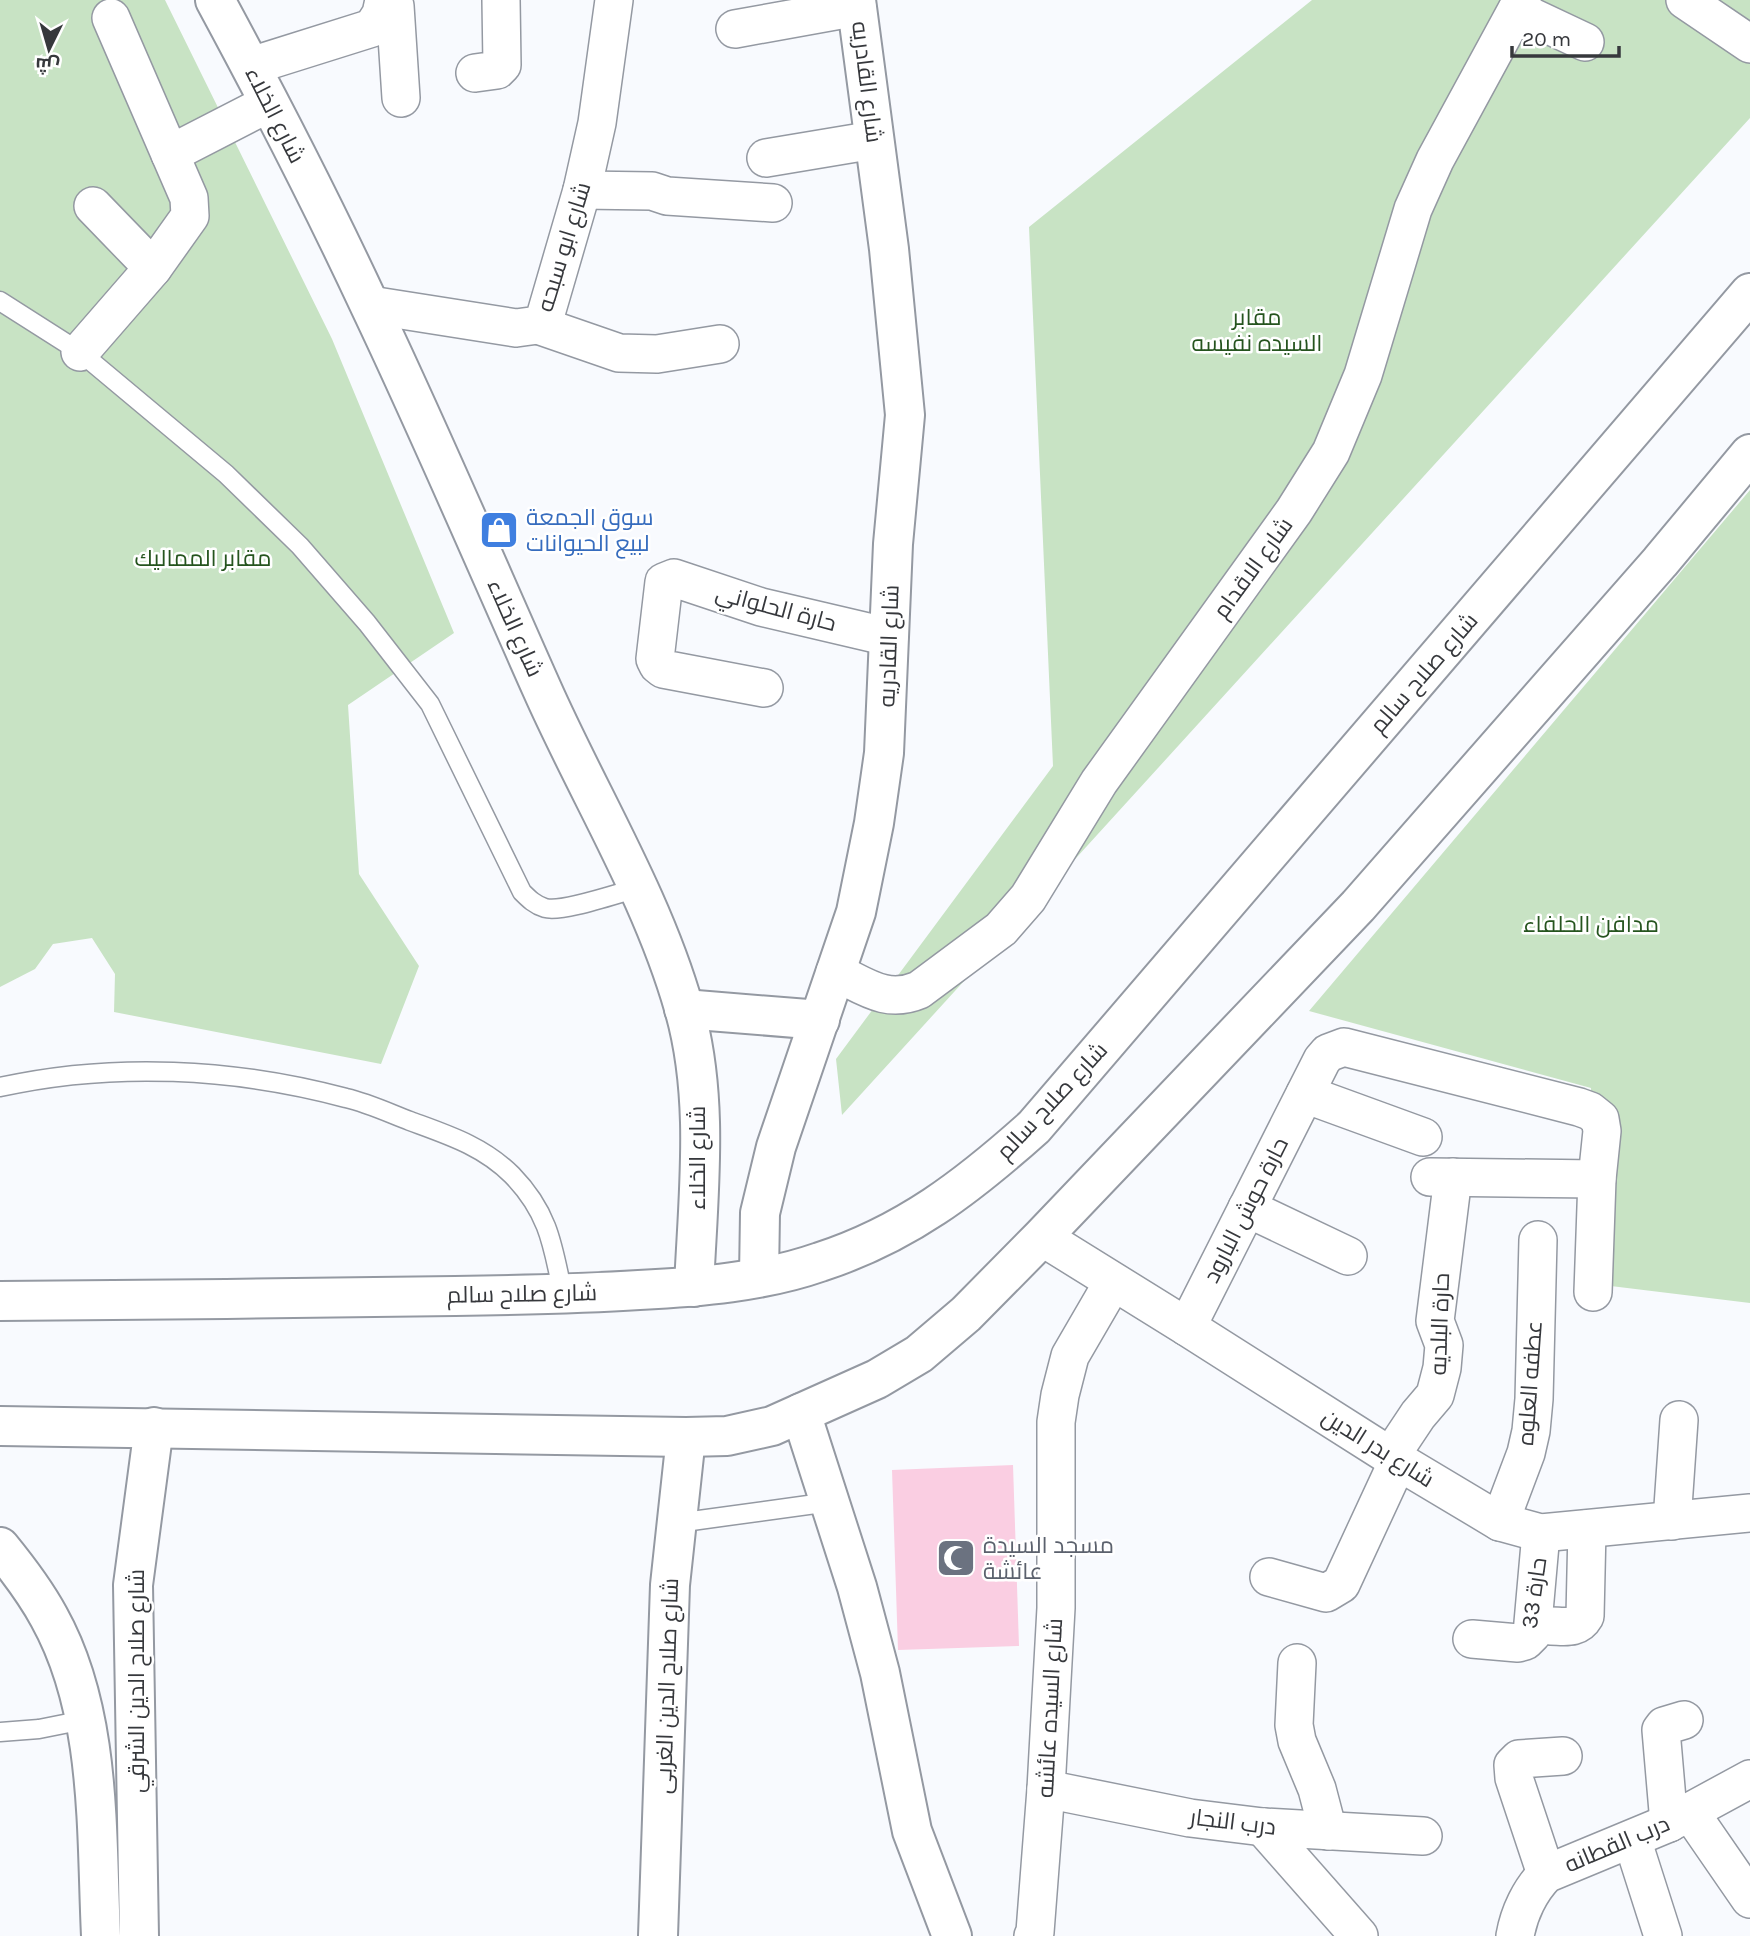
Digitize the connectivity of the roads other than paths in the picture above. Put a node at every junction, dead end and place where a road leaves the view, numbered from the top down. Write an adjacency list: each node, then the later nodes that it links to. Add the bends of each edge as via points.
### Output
1 (215, 0): 13 (main road, شارع الخلاء)
2 (384, 0): 13 (street, via 372,28)
3 (392, 0): 15 (street)
4 (501, 0): 14 (street, via 502,65)
5 (614, 0): 20 (street, شارع ابو سبحه, via 597,123)
6 (1685, 0): 12 (street)
7 (857, 4): 10 (street); 17 (main road, شارع القادريه)
8 (1520, 5): 11 (street); 34 (street, شارع الاقدام, via 1413,209 1363,375 1331,452 1294,511 1099,782 1028,898 1000,929 909,994 886,996)
9 (111, 18): 18 (street)
10 (735, 29)
11 (1585, 42)
12 (1750, 44)
13 (251, 66): 16 (main road, شارع الخلاء)
14 (475, 73)
15 (401, 98)
16 (269, 103): 18 (street); 26 (main road, شارع الخلاء)
17 (874, 140): 19 (street); 31 (main road, شارع القادريه, via 905,415)
18 (170, 154): 23 (street, via 189,198 190,216)
19 (766, 158)
20 (582, 190): 21 (street, via 652,191); 27 (street, شارع ابو سبحه, via 545,317)
21 (773, 203)
22 (93, 206): 23 (street)
23 (153, 268): 29 (street)
24 (1750, 293): 45 (main road, شارع صلاح سالم, via 1034,1128 982,1174 887,1235 820,1263)
25 (0, 301): 29 (lane)
26 (370, 305): 27 (street, شارع ابو سبحه, via 516,328); 33 (main road, شارع الخلاء, via 559,726)
27 (538, 325): 28 (street, via 619,353 657,354)
28 (720, 344)
29 (80, 352): 33 (lane, via 226,474 299,546 367,623 429,705 522,892 533,903 547,909 563,908)
30 (1750, 454): 42 (main road, via 1358,906)
31 (890, 637): 32 (street, حارة الحلواني, via 750,604 674,578 664,582 658,665); 34 (main road, شارع القادريه, via 884,753 874,823 856,912)
32 (764, 688)
33 (638, 888): 35 (main road, شارع الخلاء)
34 (835, 972): 36 (main road, شارع القادريه)
35 (684, 1009): 36 (main road); 47 (main road, شارع الخلاء, via 700,1125)
36 (820, 1020): 45 (main road, شارع القادريه, via 776,1147 763,1200)
37 (0, 1087): 49 (lane, via 115,1071 190,1072 347,1098 458,1138 496,1161 537,1208 550,1232)
38 (1304, 1094): 39 (street); 40 (street, حارة حوش البارود, via 1322,1059 1344,1047 1579,1107 1600,1119); 41 (street, حارة حوش البارود)
39 (1423, 1137)
40 (1597, 1179): 48 (street); 57 (street, حارة البلديه, via 1440,1177 1435,1321 1444,1345 1442,1368 1435,1395 1418,1415)
41 (1247, 1208): 44 (street); 51 (street, حارة حوش البارود)
42 (1042, 1237): 46 (street, شارع بدر الدين); 52 (main road, via 919,1354 877,1379)
43 (1538, 1240): 62 (street, عطفه العلوه, via 1531,1431)
44 (1348, 1256)
45 (759, 1277): 47 (main road, شارع صلاح سالم)
46 (1113, 1282): 51 (street, شارع بدر الدين); 75 (street, شارع السيده عائشه, via 1070,1356 1059,1395 1056,1608)
47 (694, 1287): 49 (main road, شارع صلاح سالم)
48 (1593, 1292)
49 (563, 1295): 50 (main road, شارع صلاح سالم)
50 (0, 1301)
51 (1187, 1326): 57 (street, شارع بدر الدين)
52 (801, 1413): 56 (main road, via 772,1426 727,1436); 58 (main road)
53 (1679, 1420): 60 (street)
54 (0, 1426): 55 (main road)
55 (154, 1427): 56 (main road); 84 (main road, شارع صلاح الدين الشرقي, via 133,1585)
56 (687, 1437): 61 (main road, شارع صلاح الدين الغربى)
57 (1394, 1459): 62 (street, شارع بدر الدين); 66 (street, حارة البلديه, via 1341,1584 1326,1593)
58 (830, 1502): 61 (lane); 86 (main road, via 880,1674 912,1831)
59 (1750, 1513): 60 (street, شارع بدر الدين)
60 (1672, 1521): 63 (street, شارع بدر الدين)
61 (677, 1522): 85 (main road, شارع صلاح الدين الغربى, via 670,1585)
62 (1500, 1522): 64 (street, شارع بدر الدين)
63 (1587, 1529): 64 (street, شارع بدر الدين); 67 (street, via 1585,1616 1575,1626)
64 (1541, 1533): 68 (street, حارة 33, via 1532,1634 1518,1643)
65 (0, 1547): 70 (main road, شارع صلاح الدين الشرقي, via 28,1581 50,1619 68,1659)
66 (1269, 1577)
67 (1550, 1626)
68 (1472, 1639)
69 (1297, 1663): 78 (street, via 1294,1725)
70 (83, 1720): 72 (lane); 83 (main road, شارع صلاح الدين الشرقي, via 91,1755)
71 (1684, 1720): 76 (street, via 1661,1730)
72 (0, 1732)
73 (1563, 1756): 81 (street, via 1519,1759 1513,1765)
74 (1750, 1780): 76 (street, درب القطانه)
75 (1046, 1789): 77 (street, درب النجار); 87 (street, شارع السيده عائشه)
76 (1679, 1817): 80 (street, درب القطانه); 82 (street)
77 (1263, 1827): 78 (street, درب النجار); 88 (street)
78 (1328, 1831): 79 (street, درب النجار)
79 (1423, 1836)
80 (1632, 1839): 81 (street, درب القطانه); 90 (street)
81 (1546, 1874): 89 (street, درب القطانه, via 1536,1884)
82 (1750, 1899)
83 (101, 1936)
84 (139, 1936)
85 (658, 1936)
86 (952, 1936)
87 (1033, 1936)
88 (1359, 1936)
89 (1515, 1936)
90 (1663, 1936)

